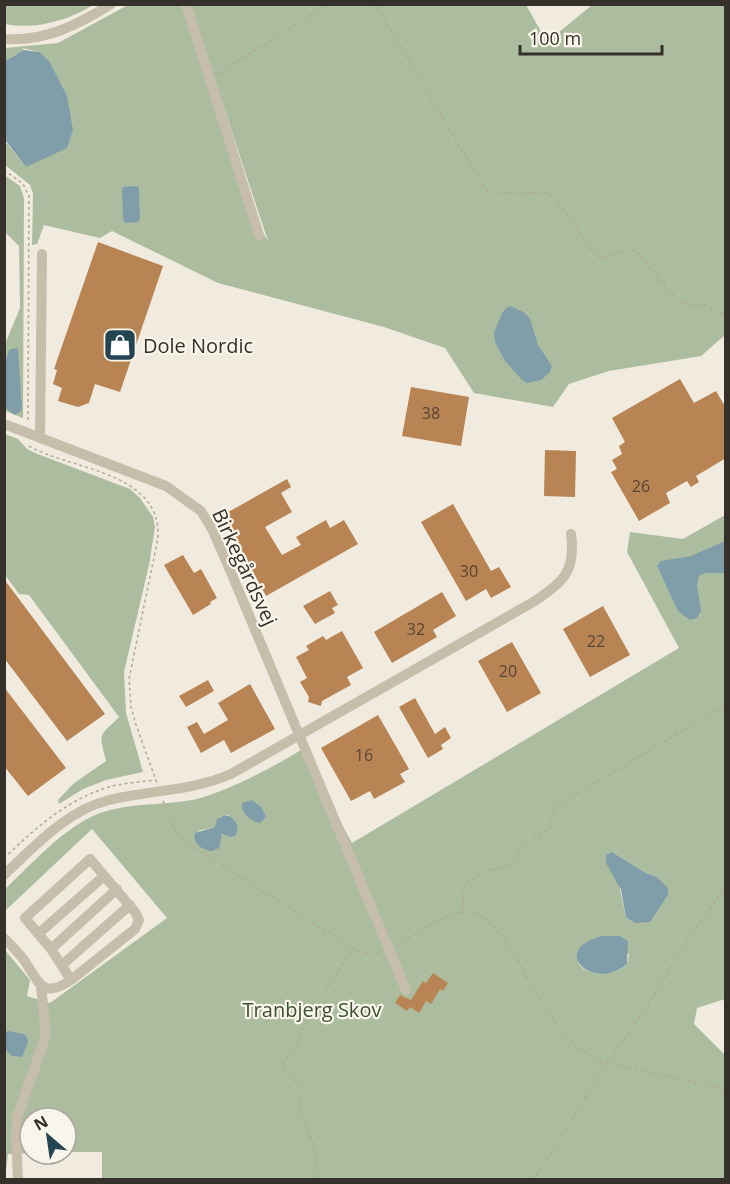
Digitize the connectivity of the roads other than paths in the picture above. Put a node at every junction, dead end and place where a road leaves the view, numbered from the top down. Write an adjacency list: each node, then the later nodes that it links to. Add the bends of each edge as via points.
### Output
1 (111, 4): 3 (street, via 50,35)
2 (186, 4): 4 (street)
3 (4, 39)
4 (259, 235)
5 (42, 254): 7 (street)
6 (4, 424): 7 (street, Birkegårdsvej)
7 (40, 437): 9 (street, Birkegårdsvej, via 166,486 201,511)
8 (571, 534): 9 (street, via 570,567 549,591)
9 (300, 736): 10 (street, via 214,781 108,801 71,816); 20 (street, Birkegårdsvej)
10 (4, 875)
11 (104, 876): 12 (street); 14 (street); 14 (street, via 90,859 25,918)
12 (117, 889): 13 (street); 16 (street)
13 (130, 905): 17 (street); 18 (street, via 139,920 135,928)
14 (38, 934): 16 (street)
15 (4, 938): 19 (street)
16 (51, 949): 17 (street)
17 (62, 965): 18 (street)
18 (71, 980): 19 (street, via 57,988)
19 (41, 986): 21 (street, via 46,1035 17,1118)
20 (406, 990)
21 (18, 1179)

